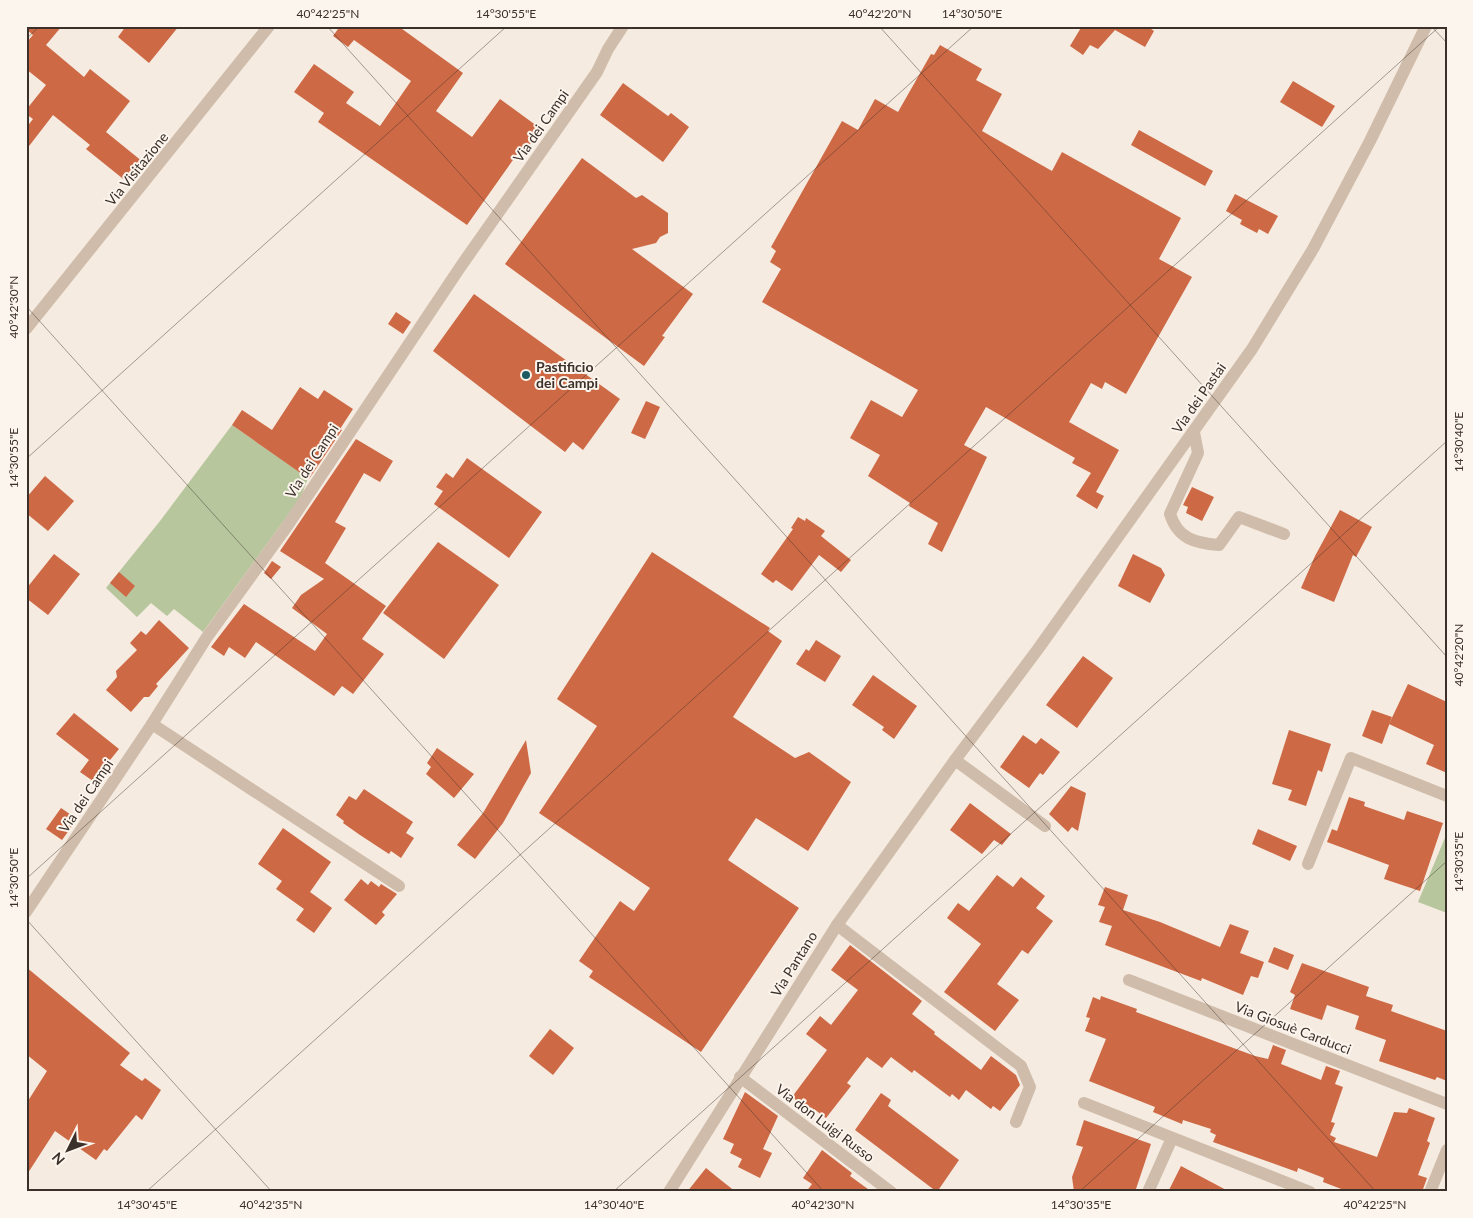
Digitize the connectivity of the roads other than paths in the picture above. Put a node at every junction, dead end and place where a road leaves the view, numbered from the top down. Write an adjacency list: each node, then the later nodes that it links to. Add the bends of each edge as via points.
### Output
1 (269, 26): 4 (street, Via Visitazione)
2 (623, 26): 7 (street, Via dei Campi, via 597,72 460,266 288,525 207,637)
3 (1426, 26): 5 (street, Via dei Pastai, via 1370,142 1312,249 1252,349)
4 (26, 329)
5 (1194, 432): 6 (street, via 1198,453 1170,514 1174,527 1196,543 1219,545 1238,517); 8 (street, Via dei Pastai)
6 (1284, 534)
7 (152, 724): 12 (street); 13 (street, Via dei Campi)
8 (955, 760): 10 (street); 14 (street, Via Pantano)
9 (1447, 796): 11 (street, via 1351,758)
10 (1045, 826)
11 (1308, 864)
12 (399, 886)
13 (26, 912)
14 (837, 925): 16 (street, Via Pantano); 19 (street, via 1021,1066 1030,1087)
15 (1129, 980): 18 (street, Via Giosuè Carducci)
16 (740, 1077): 22 (street, Via Pantano); 23 (street, Via don Luigi Russo)
17 (1084, 1103): 20 (street)
18 (1447, 1104)
19 (1016, 1122)
20 (1172, 1138): 24 (street); 25 (street)
21 (1447, 1150): 26 (street)
22 (669, 1192)
23 (891, 1192)
24 (1148, 1192)
25 (1310, 1192)
26 (1430, 1192)

